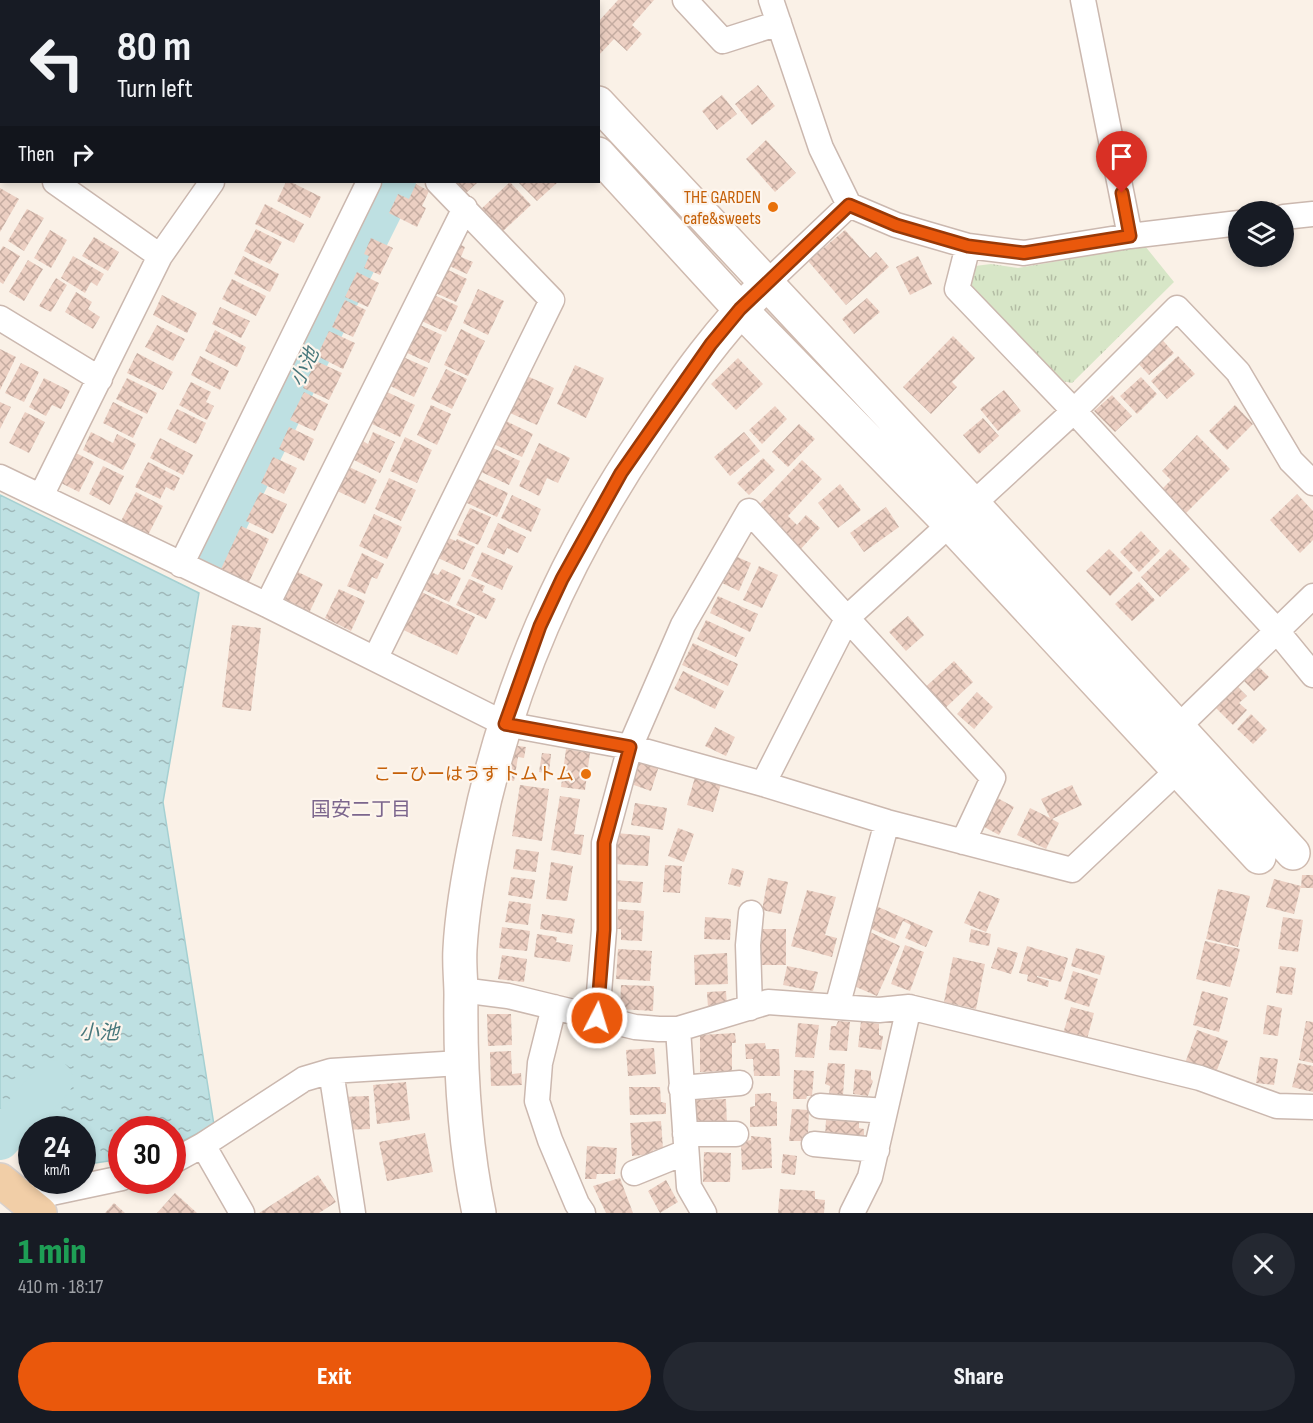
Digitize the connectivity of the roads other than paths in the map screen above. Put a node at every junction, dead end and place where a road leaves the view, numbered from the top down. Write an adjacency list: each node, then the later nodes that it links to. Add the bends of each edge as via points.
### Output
1 (685, 0): 4 (street, via 723,40)
2 (771, 0): 4 (street)
3 (1083, 0): 16 (street)
4 (779, 23): 11 (street, via 821,148)
5 (600, 105): 19 (street)
6 (600, 156): 20 (street)
7 (56, 183): 18 (street)
8 (211, 183): 18 (street)
9 (369, 183): 28 (street)
10 (439, 183): 12 (street)
11 (849, 205): 17 (street, via 896,225); 19 (street)
12 (465, 208): 30 (street); 33 (street, via 552,300)
13 (1313, 214): 14 (street)
14 (1294, 216)
15 (1228, 224): 16 (street)
16 (1130, 236): 17 (street, via 1024,253)
17 (968, 246): 23 (street, via 957,289)
18 (160, 256): 22 (street)
19 (768, 282): 20 (street); 27 (street)
20 (740, 309): 27 (street); 35 (street, via 660,415 586,534 540,626)
21 (0, 318): 22 (street)
22 (100, 379): 26 (street)
23 (1074, 411): 25 (street, via 1177,308 1238,372 1291,461); 27 (street); 32 (street)
24 (0, 477): 26 (street)
25 (1313, 483)
26 (40, 496): 28 (street)
27 (961, 514): 31 (street); 36 (street); 38 (street)
28 (181, 565): 30 (street)
29 (1313, 596): 32 (street)
30 (267, 606): 33 (street)
31 (848, 617): 37 (street, via 749,511 683,625); 39 (street); 41 (street, via 993,778)
32 (1276, 631): 34 (street); 36 (street)
33 (375, 659): 35 (street)
34 (1313, 675)
35 (505, 724): 37 (street); 45 (street, via 470,868 460,950)
36 (1178, 727): 42 (street)
37 (630, 747): 39 (street); 50 (street, via 604,843 604,930)
38 (1178, 770): 41 (street, via 1072,870); 43 (street)
39 (763, 784): 40 (street)
40 (887, 822): 41 (street); 47 (street)
41 (963, 842)
42 (1293, 853)
43 (1259, 857)
44 (751, 913): 49 (street)
45 (461, 990): 46 (street); 52 (street)
46 (554, 1007): 50 (street); 71 (street, via 540,1063 537,1101)
47 (837, 1007): 48 (street); 49 (street, via 768,1002)
48 (909, 1007): 57 (street, via 1200,1078 1277,1106); 58 (street)
49 (750, 1008): 51 (street)
50 (597, 1018): 51 (street, via 635,1027)
51 (678, 1029): 55 (street)
52 (460, 1063): 53 (street); 70 (street)
53 (331, 1071): 62 (street, via 304,1079); 69 (street)
54 (740, 1083): 55 (street)
55 (681, 1088): 60 (street)
56 (820, 1106): 58 (street)
57 (1313, 1107)
58 (885, 1112): 63 (street)
59 (736, 1134): 60 (street)
60 (685, 1143): 65 (street); 72 (street, via 689,1187)
61 (814, 1144): 63 (street)
62 (203, 1145): 64 (street); 68 (street)
63 (876, 1150): 73 (street, via 870,1177)
64 (186, 1154)
65 (634, 1173)
66 (108, 1181): 67 (street)
67 (21, 1197)
68 (242, 1213)
69 (353, 1213)
70 (478, 1213)
71 (583, 1213)
72 (704, 1213)
73 (852, 1213)

